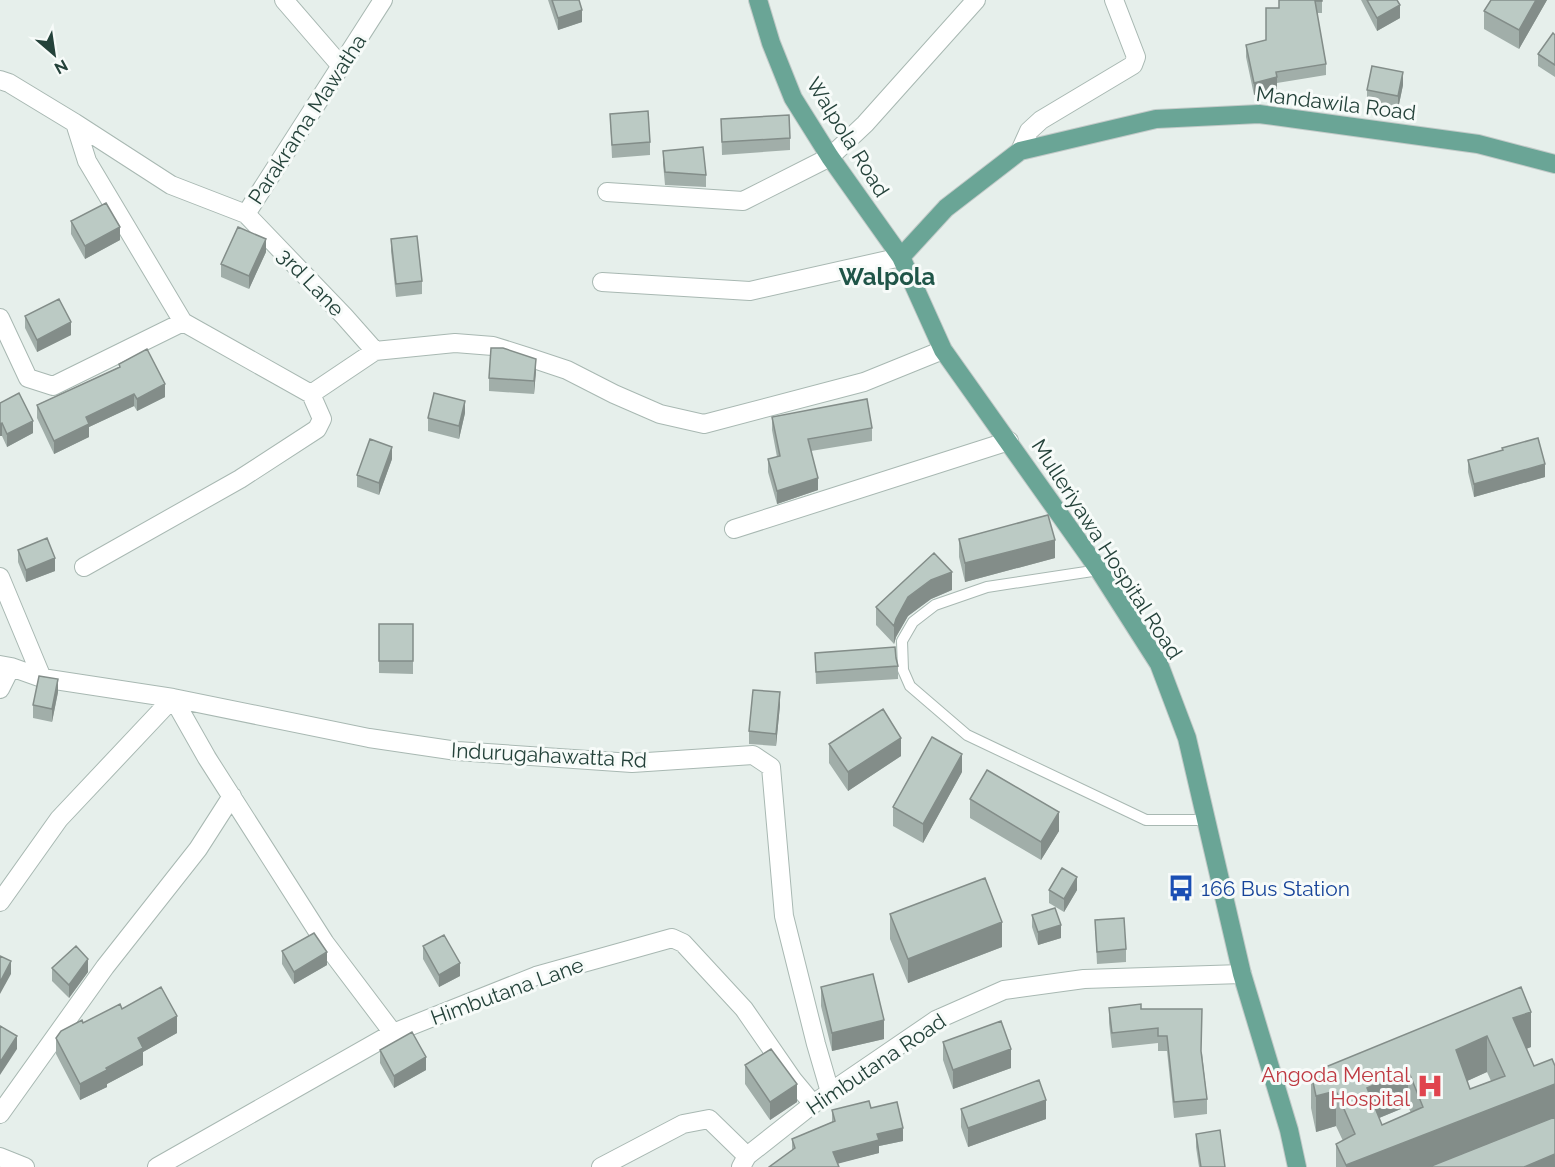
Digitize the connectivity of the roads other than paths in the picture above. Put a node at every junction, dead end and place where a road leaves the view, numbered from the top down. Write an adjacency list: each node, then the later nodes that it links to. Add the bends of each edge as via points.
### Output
1 (284, 0): 6 (street)
2 (383, 0): 6 (street, Parakrama Mawatha)
3 (758, 0): 10 (main road, Walpola Road, via 793,98)
4 (976, 0): 10 (street)
5 (1114, 0): 9 (street, via 1136,57 1133,65 1041,120 1029,131)
6 (341, 66): 13 (street, Parakrama Mawatha)
7 (0, 80): 8 (street, Parakrama Mawatha)
8 (75, 123): 13 (street, Parakrama Mawatha, via 171,185); 17 (street, via 87,161)
9 (1020, 151): 11 (main road, Mandawila Road, via 1156,119 1259,114 1478,144); 14 (main road, Mandawila Road, via 946,208)
10 (830, 158): 12 (street, via 743,201); 14 (main road, Walpola Road)
11 (1555, 164)
12 (607, 192)
13 (246, 214): 19 (street, 3rd Lane)
14 (901, 257): 15 (street, via 750,291); 18 (main road, Mulleriyawa Hospital Road)
15 (602, 282)
16 (0, 318): 17 (street, via 28,378 53,386)
17 (183, 322): 20 (street)
18 (943, 350): 19 (street, via 864,382 704,424 660,414 567,370 493,346 455,343); 21 (main road, Mulleriyawa Hospital Road)
19 (375, 351): 20 (street)
20 (311, 394): 23 (street, via 322,419 318,429 240,479)
21 (1009, 441): 22 (street); 24 (main road, Mulleriyawa Hospital Road)
22 (734, 529)
23 (84, 567)
24 (1099, 570): 31 (main road, Mulleriyawa Hospital Road, via 1159,664 1188,738); 31 (lane, via 987,587 935,605 914,621 903,642 903,669 910,686 967,735 1146,820)
25 (0, 577): 27 (street)
26 (6, 666): 27 (street, Indurugahawatta Rd); 28 (street)
27 (42, 678): 29 (street, Indurugahawatta Rd)
28 (0, 690)
29 (173, 698): 30 (street); 32 (street, via 59,819); 35 (street, Indurugahawatta Rd, via 369,738 457,751 632,763 753,755 771,767 784,916)
30 (232, 796): 34 (street, via 325,943); 37 (street, via 198,849 105,967)
31 (1206, 820): 33 (main road, Mulleriyawa Hospital Road)
32 (0, 902)
33 (1242, 974): 35 (street, Himbutana Road, via 1084,979 1004,990 936,1020); 43 (main road, Mulleriyawa Hospital Road)
34 (393, 1033): 36 (street, Himbutana Lane, via 536,976 672,938 683,943 744,1009); 41 (street, Himbutana Lane)
35 (830, 1092): 36 (street, Himbutana Road)
36 (813, 1104): 39 (street, Himbutana Road)
37 (0, 1114)
38 (0, 1157): 40 (street)
39 (744, 1161): 42 (street, via 709,1119 683,1124)
40 (25, 1167)
41 (157, 1167)
42 (601, 1167)
43 (1297, 1167)

